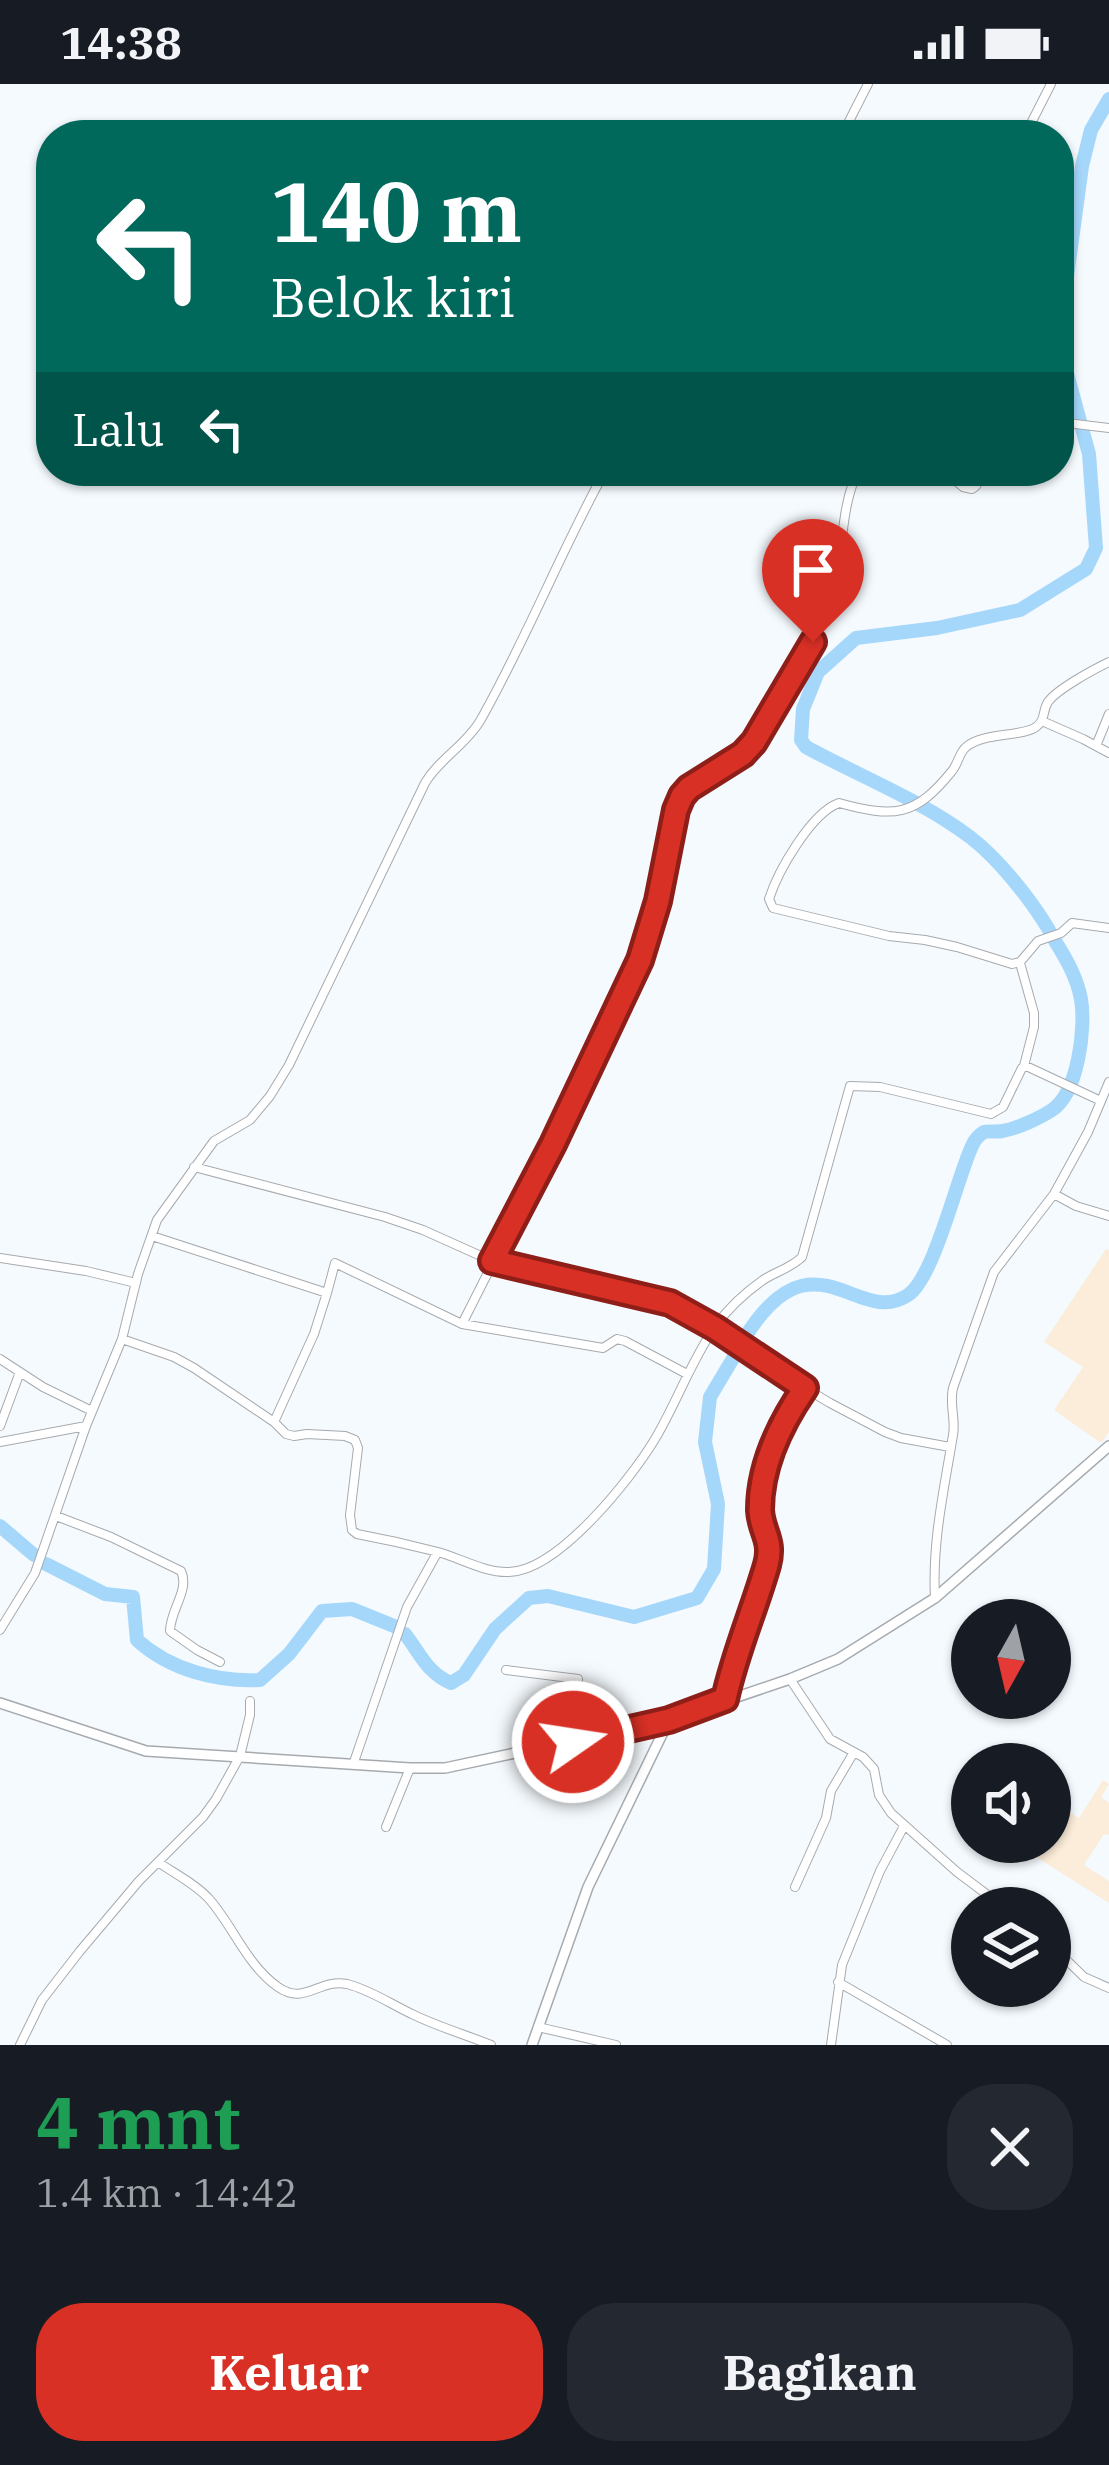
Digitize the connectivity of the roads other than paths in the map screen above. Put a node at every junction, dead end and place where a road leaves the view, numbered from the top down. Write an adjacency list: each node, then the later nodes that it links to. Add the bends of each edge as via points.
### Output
1 (868, 84): 3 (street)
2 (1051, 84): 4 (street)
3 (850, 120)
4 (1033, 120)
5 (1074, 423): 6 (street)
6 (1109, 428)
7 (597, 486): 19 (street, via 480,722 424,783 289,1066 250,1120 214,1142)
8 (853, 486): 24 (street, via 833,593 813,642 754,742 682,796 640,960)
9 (1109, 662): 11 (street, via 1049,700)
10 (1109, 714): 12 (street)
11 (1042, 722): 12 (street); 15 (street, via 968,746 916,807 878,812 833,804 783,866 769,899 773,908 841,926)
12 (1096, 746): 13 (street)
13 (1109, 753)
14 (1109, 928): 15 (street, via 1072,923)
15 (1020, 962): 16 (street, via 1034,1013)
16 (1024, 1066): 18 (street); 28 (street, via 991,1114 850,1087 802,1257 762,1281)
17 (1109, 1082): 18 (street)
18 (1101, 1101): 20 (street)
19 (194, 1167): 22 (street); 24 (street, via 385,1217)
20 (1054, 1195): 21 (street); 40 (street, via 986,1292 951,1398)
21 (1109, 1216)
22 (152, 1236): 25 (street); 26 (street)
23 (0, 1258): 25 (street)
24 (492, 1261): 27 (street); 28 (street, via 646,1296)
25 (136, 1283): 29 (street)
26 (327, 1293): 27 (street, via 335,1263); 35 (street)
27 (462, 1324): 32 (street, via 603,1348 617,1339)
28 (715, 1328): 32 (street); 33 (street)
29 (122, 1339): 34 (street); 35 (street, via 174,1357)
30 (0, 1359): 31 (street)
31 (20, 1372): 34 (street); 36 (street)
32 (687, 1374): 42 (street, via 644,1456 547,1560 510,1572)
33 (805, 1388): 40 (street, via 885,1432); 48 (street, via 766,1467 760,1517 768,1562)
34 (92, 1411): 37 (street)
35 (274, 1422): 42 (street, via 294,1436 355,1439 352,1530)
36 (0, 1426)
37 (86, 1426): 38 (street); 41 (street)
38 (0, 1442)
39 (1109, 1446): 43 (street)
40 (950, 1447): 43 (street)
41 (56, 1516): 44 (street, via 35,1573); 45 (street, via 181,1571 170,1630)
42 (438, 1552): 55 (street, via 406,1607)
43 (935, 1598): 47 (street)
44 (0, 1630)
45 (220, 1662)
46 (506, 1670): 52 (street, via 578,1679)
47 (790, 1679): 48 (street); 53 (street, via 830,1739)
48 (725, 1699): 51 (street)
49 (250, 1701): 54 (street)
50 (0, 1703): 54 (street, via 146,1751)
51 (669, 1720): 52 (street); 65 (street, via 588,1887)
52 (573, 1742): 56 (street)
53 (854, 1752): 57 (street, via 874,1769 879,1795); 60 (street)
54 (240, 1756): 55 (street); 59 (street, via 202,1817)
55 (354, 1762): 56 (street)
56 (410, 1768): 58 (street)
57 (904, 1826): 61 (street); 63 (street)
58 (386, 1827)
59 (158, 1862): 66 (street, via 42,2000); 67 (street, via 206,1896 279,1988 296,1995 336,1982 358,1987)
60 (795, 1887)
61 (979, 1887)
62 (1071, 1964): 64 (street)
63 (838, 1982): 70 (street); 71 (street)
64 (1109, 1988)
65 (538, 2027): 68 (street); 69 (street)
66 (20, 2045)
67 (491, 2045)
68 (532, 2045)
69 (616, 2045)
70 (831, 2045)
71 (947, 2045)

